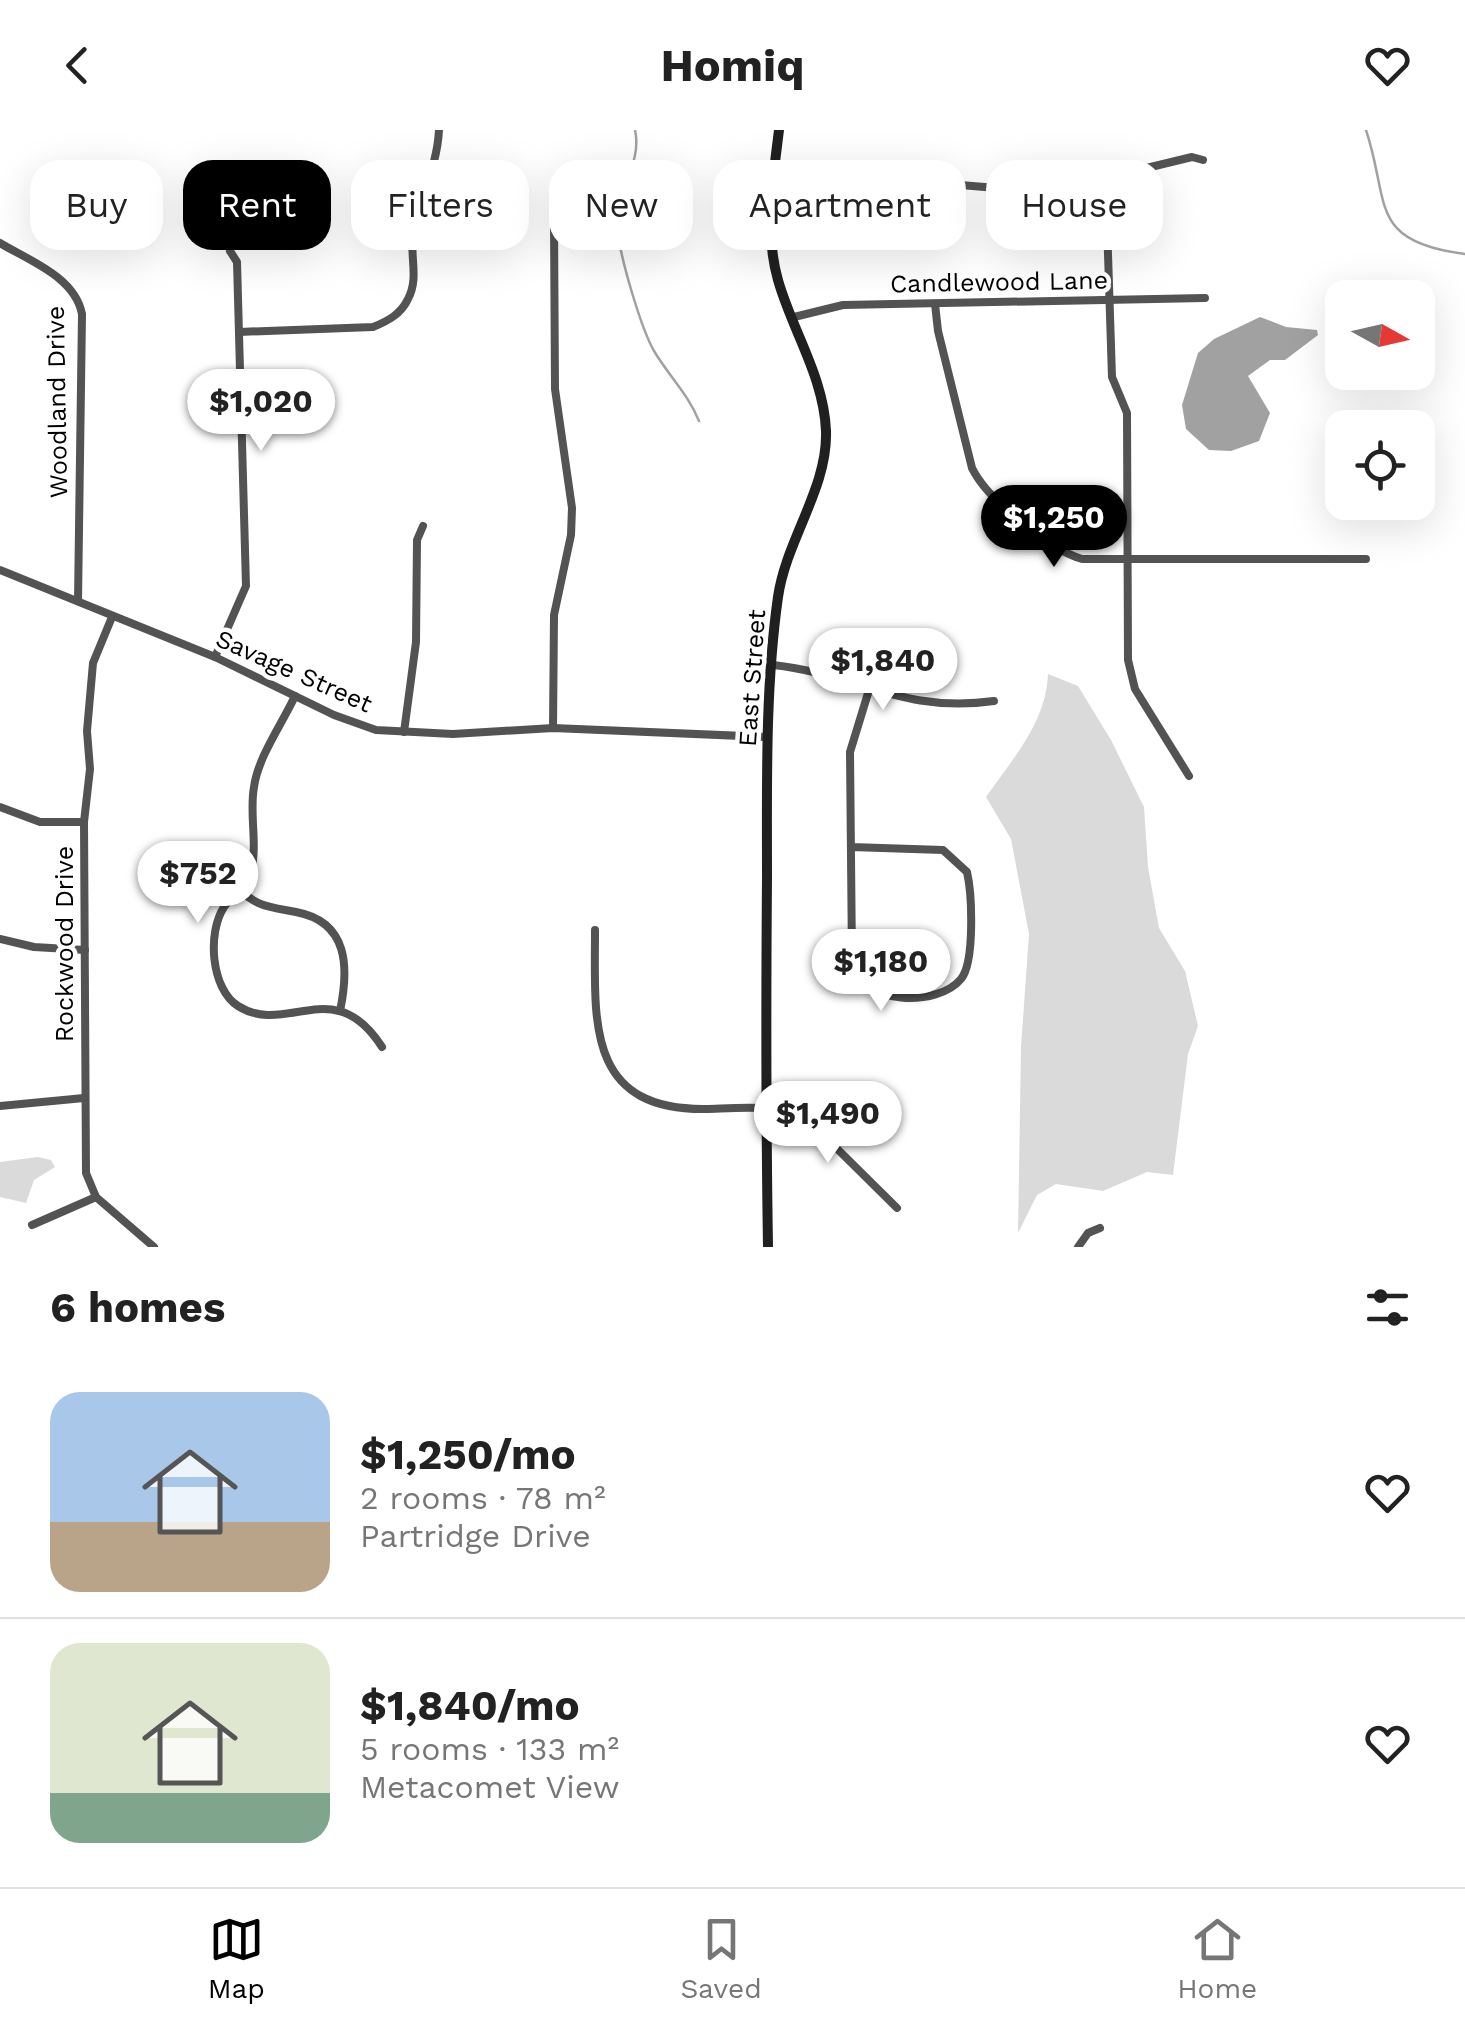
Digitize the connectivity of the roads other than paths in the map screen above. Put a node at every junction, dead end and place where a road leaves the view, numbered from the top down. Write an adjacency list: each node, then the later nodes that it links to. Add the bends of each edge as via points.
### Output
1 (439, 130): 15 (street, via 413,237 414,280 391,320 373,327)
2 (779, 130): 3 (street, East Street)
3 (776, 160)
4 (1204, 160): 5 (street)
5 (1163, 164)
6 (0, 243): 20 (street, Woodland Drive, via 62,280 78,296 82,314)
7 (554, 250): 27 (street, via 555,389 572,508 554,616)
8 (771, 250): 14 (street, East Street)
9 (1109, 250): 12 (street)
10 (230, 251): 15 (street, via 237,262)
11 (1206, 298): 12 (street, Candlewood Lane)
12 (1110, 300): 13 (street, Candlewood Lane); 18 (street, via 1112,377 1127,413)
13 (935, 304): 14 (street, Candlewood Lane, via 843,305); 18 (street, via 981,487 1064,554)
14 (794, 317): 23 (street, East Street, via 826,432 824,464 778,595)
15 (239, 332): 22 (street, via 246,586)
16 (423, 526): 28 (street)
17 (1366, 559): 18 (street)
18 (1126, 560): 30 (street, via 1135,689)
19 (0, 570): 20 (street, Savage Street)
20 (78, 601): 21 (street, Savage Street)
21 (112, 616): 22 (street, Savage Street); 32 (street, Rockwood Drive, via 93,663)
22 (215, 657): 25 (street, Savage Street)
23 (773, 665): 24 (street); 29 (street, East Street)
24 (869, 690): 26 (street, via 949,706); 33 (street, via 852,741)
25 (294, 696): 28 (street, Savage Street, via 376,730); 34 (street, via 254,782 253,862)
26 (994, 700)
27 (553, 728): 28 (street, Savage Street); 29 (street, Savage Street)
28 (404, 732)
29 (767, 738): 42 (street, East Street)
30 (1189, 776)
31 (0, 807): 32 (street, via 40,822)
32 (84, 822): 37 (street, Rockwood Drive)
33 (851, 848): 33 (street, via 852,960 859,980 886,996 954,986 969,957 967,872 943,850)
34 (240, 890): 38 (street, via 260,906 318,919 337,935 347,964); 38 (street, via 217,922 217,974 226,994 258,1012)
35 (594, 930): 42 (street, via 595,1017 614,1073 665,1106)
36 (0, 939): 37 (street)
37 (84, 950): 40 (street, Rockwood Drive)
38 (340, 1011): 39 (street, via 367,1024)
39 (382, 1047)
40 (84, 1098): 41 (street); 43 (street, Rockwood Drive, via 86,1173)
41 (0, 1106)
42 (766, 1108): 44 (street, via 805,1117); 48 (street, East Street)
43 (96, 1197): 45 (street); 47 (street)
44 (897, 1208)
45 (32, 1225)
46 (1100, 1228): 49 (street)
47 (154, 1247)
48 (768, 1247)
49 (1078, 1247)

